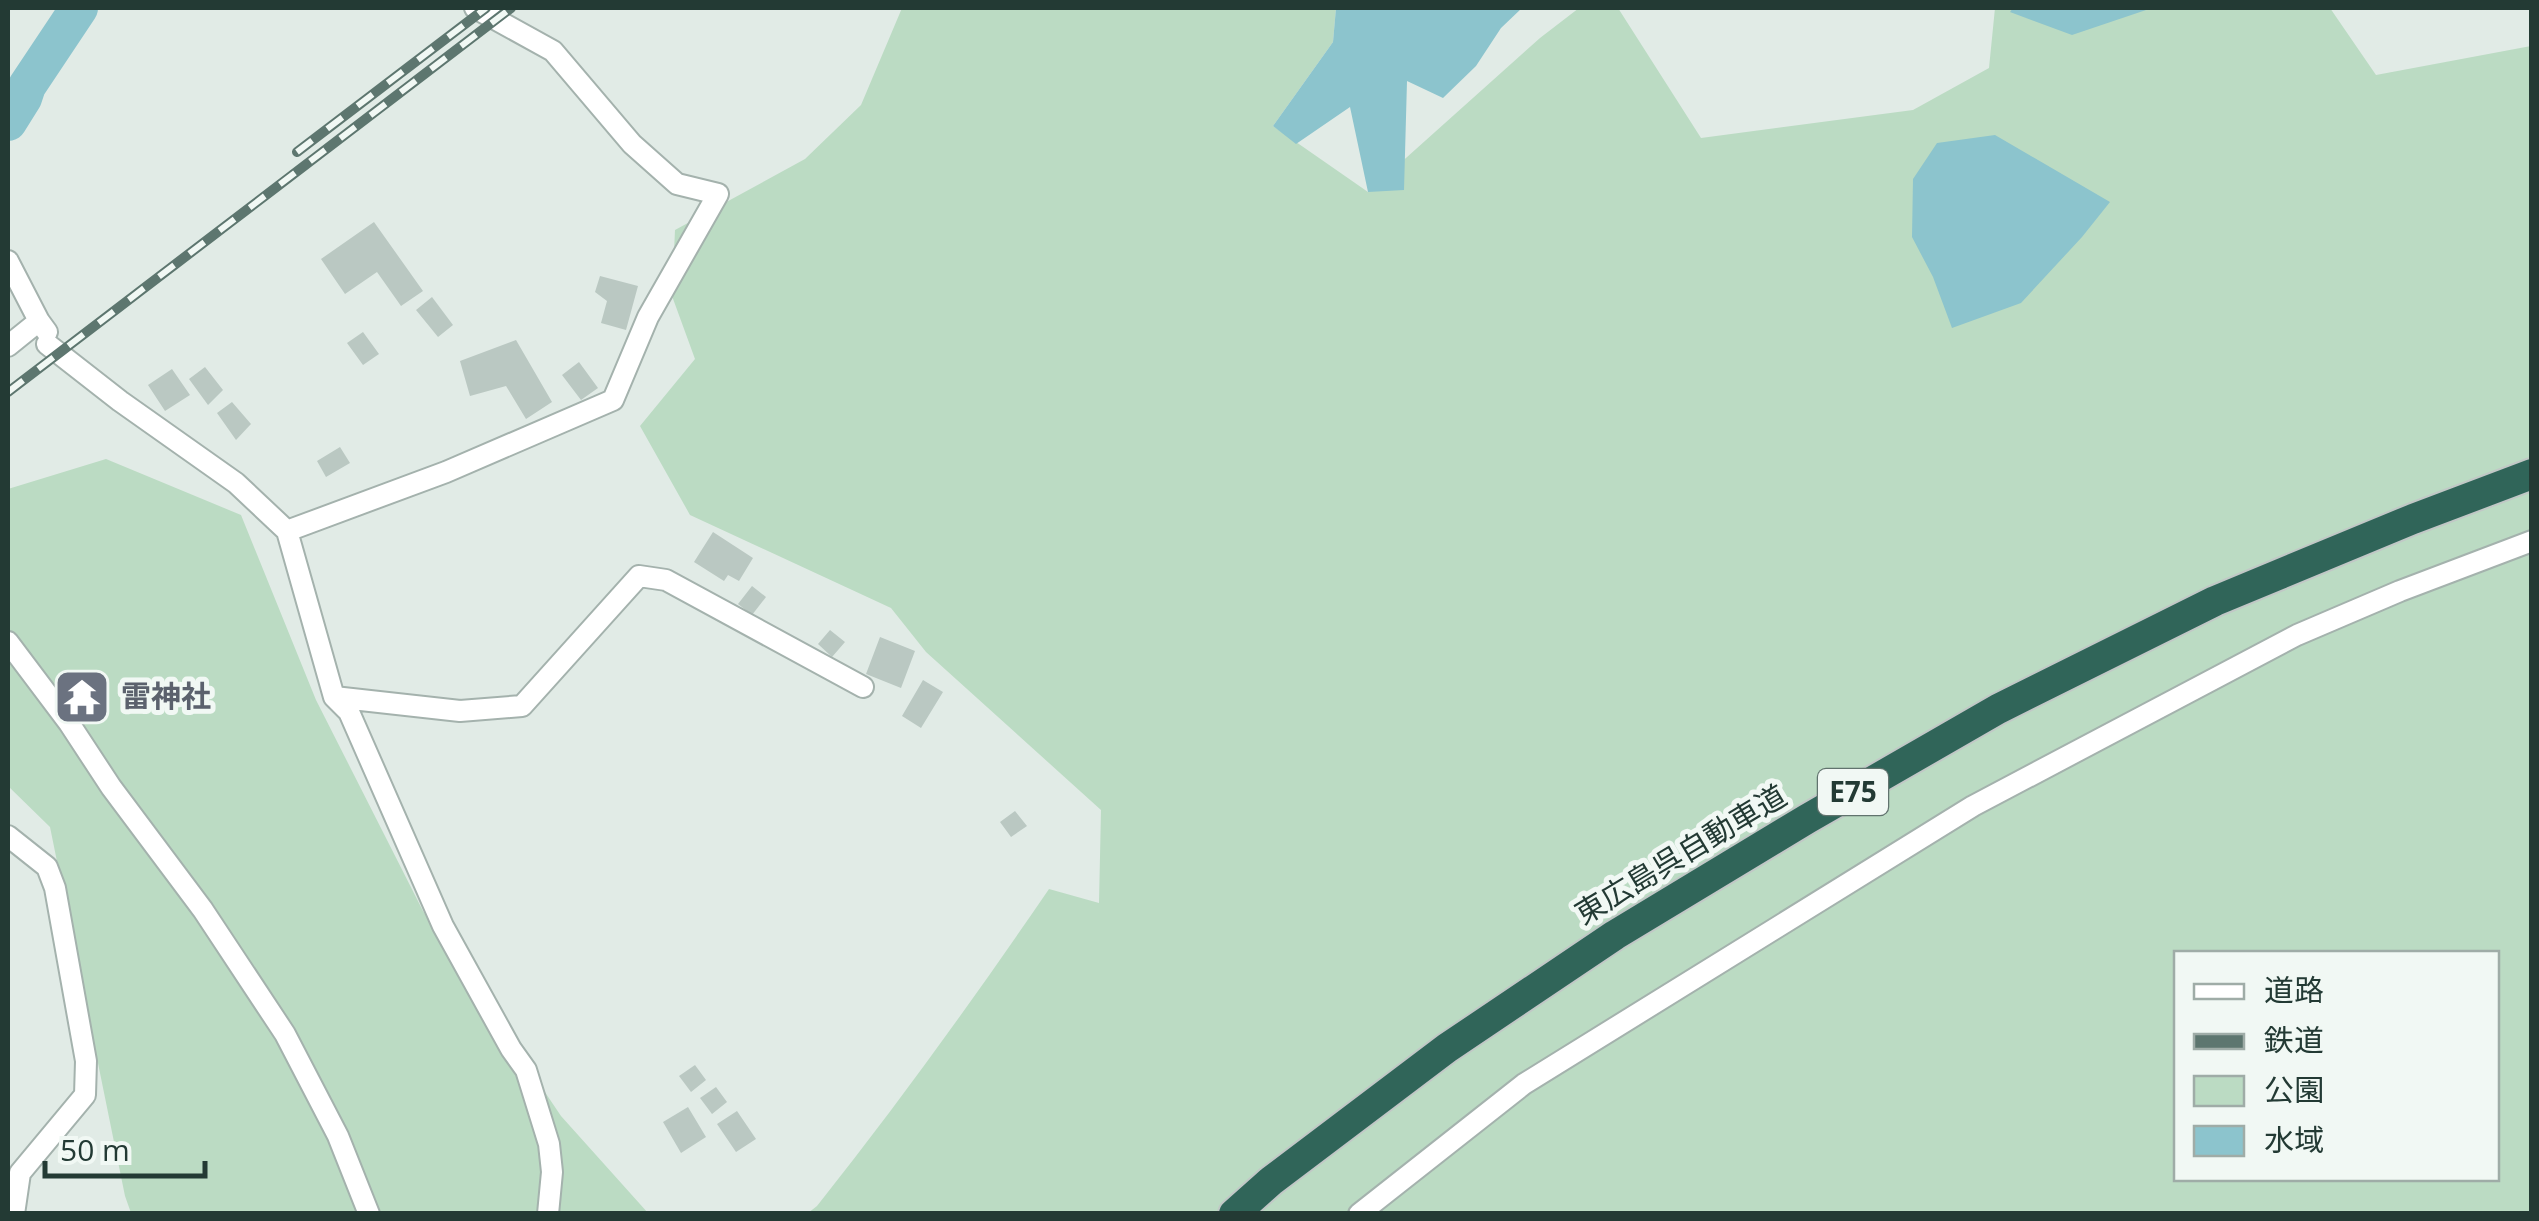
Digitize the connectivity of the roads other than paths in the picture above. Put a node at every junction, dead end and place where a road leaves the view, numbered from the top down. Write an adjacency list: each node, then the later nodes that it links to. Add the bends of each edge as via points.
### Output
1 (475, 8): 6 (street, via 553,51 632,144 677,184 718,194 648,317 613,400)
2 (8, 261): 3 (street)
3 (44, 332): 4 (street); 6 (street)
4 (8, 346)
5 (2532, 474): 15 (highway, 東広島呉自動車道 / E75, via 2215,601 1982,718 1615,935 1446,1048)
6 (287, 531): 10 (street)
7 (2532, 541): 16 (street, via 2297,635 1973,806 1524,1084)
8 (8, 642): 13 (street, via 285,1034)
9 (863, 687): 10 (street, via 666,580 639,576 522,706 460,711)
10 (334, 697): 14 (street, via 350,712 443,926 526,1070 549,1144)
11 (8, 836): 12 (street, via 47,867 55,888 86,1060 86,1095 20,1173)
12 (14, 1214)
13 (369, 1214)
14 (548, 1214)
15 (1234, 1214)
16 (1359, 1214)

